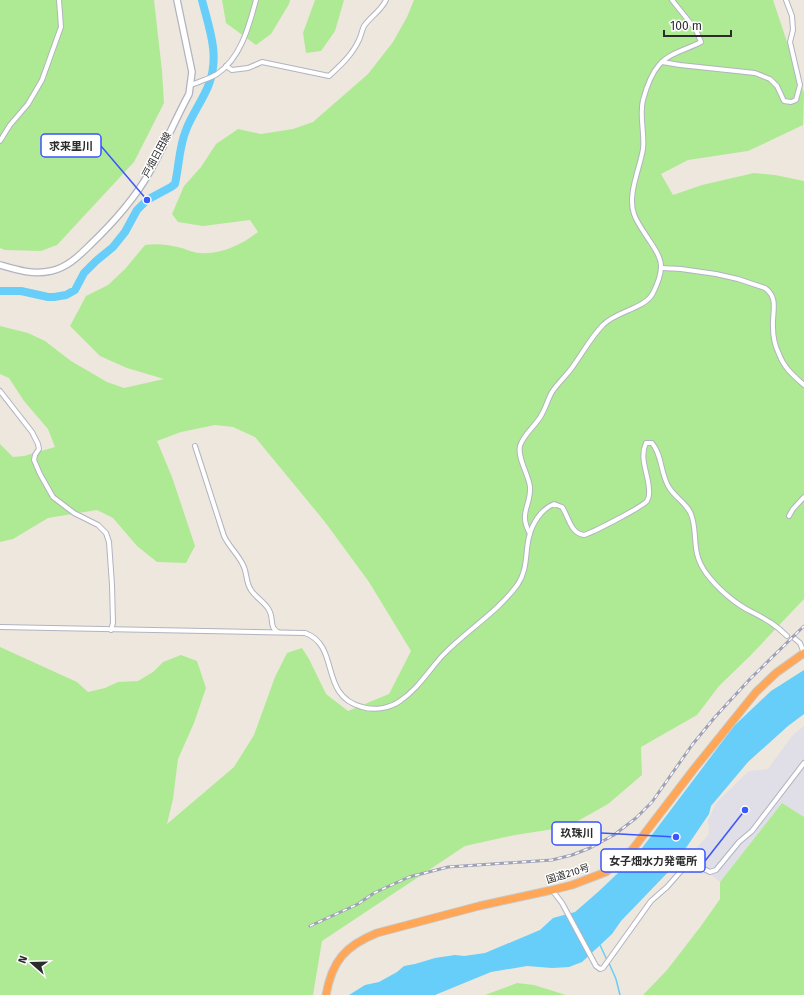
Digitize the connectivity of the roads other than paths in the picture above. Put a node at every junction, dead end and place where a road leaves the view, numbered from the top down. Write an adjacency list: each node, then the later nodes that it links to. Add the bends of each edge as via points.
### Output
1 (59, 0): 10 (street, via 61,27 42,80 28,104)
2 (177, 0): 9 (main road, 戸畑日田線, via 192,72)
3 (256, 0): 8 (street, via 245,36 236,54)
4 (386, 0): 8 (street, via 380,11 364,26 351,54 329,76 262,62 248,68 232,70)
5 (672, 0): 7 (street, via 696,30 701,42 675,53)
6 (786, 0): 7 (street, via 792,16 793,30 790,42 800,85 796,100 784,101 777,86 770,79 755,73)
7 (662, 62): 12 (street, via 654,72 643,100 643,148 632,204 639,226 661,261)
8 (226, 66): 9 (street, via 212,77)
9 (191, 85): 11 (main road, 戸畑日田線, via 189,94 149,174 129,203 95,241 72,262 53,271 34,273)
10 (0, 141)
11 (0, 265)
12 (662, 268): 13 (street, via 738,279 768,290 774,300 772,326 778,354 784,365); 18 (street, via 651,298 611,318 603,325 552,393 542,415 526,434 520,447 530,487 524,518)
13 (804, 385)
14 (0, 391): 20 (street, via 32,432 38,444 39,449 34,460 53,497 74,513 98,525 106,533 112,584)
15 (195, 446): 21 (street, via 224,536 245,568 251,591 265,603 272,615 272,626)
16 (804, 498): 17 (street)
17 (789, 516)
18 (530, 534): 21 (street, via 526,564 518,583 488,615 443,655 414,689 390,706 376,709 353,704 343,696 334,683 325,650 318,640 305,633); 22 (street, via 540,515 554,504 562,507 574,530 584,535 644,503 649,493 644,450 646,443 652,443 657,450 670,488 687,507 692,517 696,552 706,573 719,588 739,604 776,625)
19 (0, 627): 20 (street)
20 (111, 630): 21 (street)
21 (280, 633)
22 (787, 636)
23 (794, 638): 24 (street, via 800,643)
24 (804, 653): 26 (highway, 国道210号, via 776,673 756,692 632,850 606,872)
25 (804, 763): 26 (street, via 752,831 716,870 710,872 689,862 651,901 603,968 596,966 562,903)
26 (552, 890): 27 (highway, 国道210号, via 472,908 363,938 350,947 333,969)
27 (326, 995)

